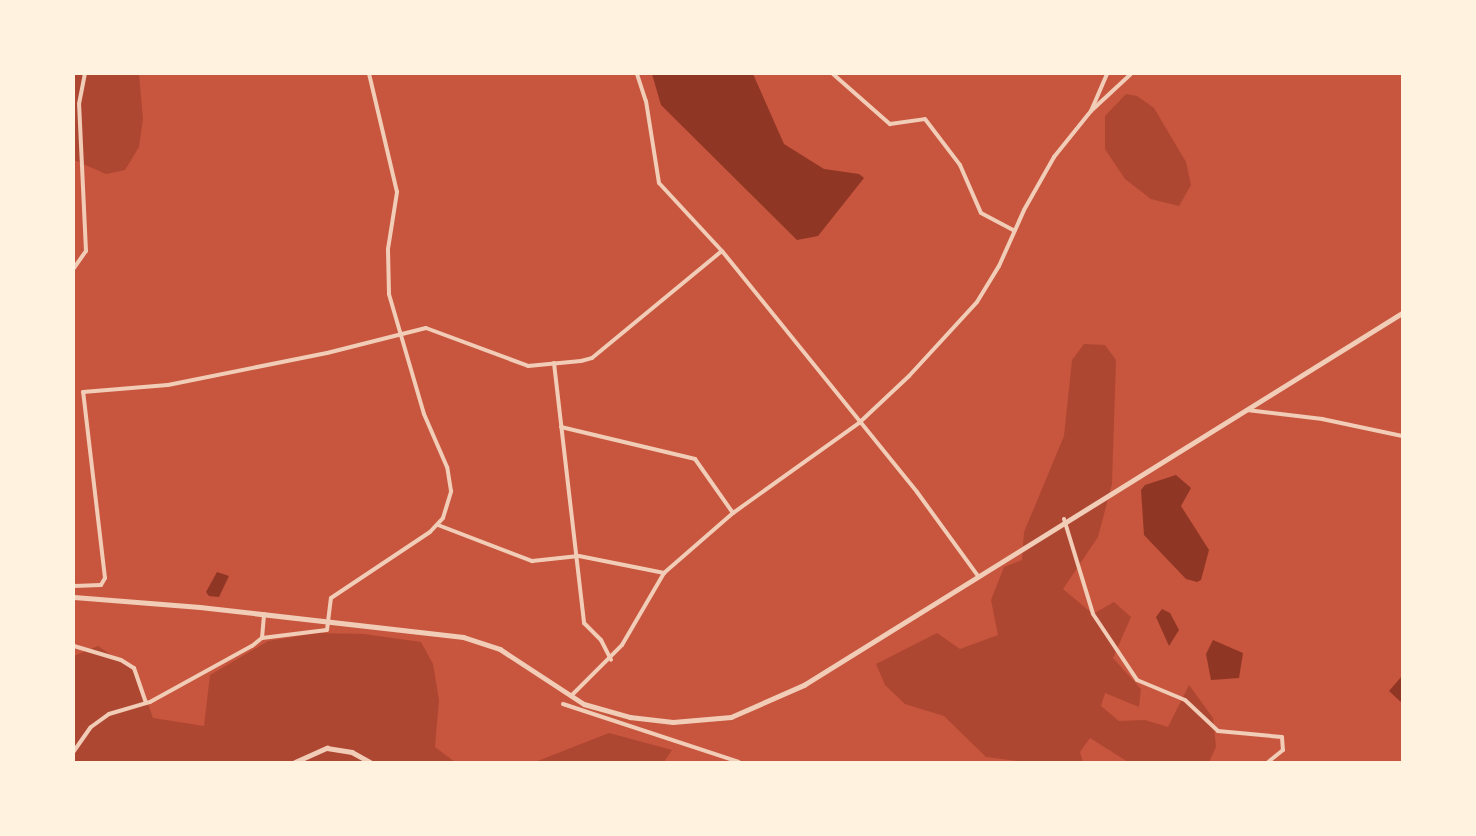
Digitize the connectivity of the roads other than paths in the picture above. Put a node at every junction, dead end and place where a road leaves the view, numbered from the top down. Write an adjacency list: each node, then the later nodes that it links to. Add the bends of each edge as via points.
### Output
1 (85, 74): 10 (street, via 79,104 87,251)
2 (369, 74): 12 (street, via 396,180 397,204 387,266)
3 (637, 74): 9 (street, via 646,101 659,183)
4 (833, 74): 8 (street, via 891,124 925,119 960,165 981,213)
5 (1107, 74): 7 (street)
6 (1131, 74): 7 (street)
7 (1091, 111): 8 (street, via 1054,157)
8 (1015, 231): 15 (street, via 977,302)
9 (722, 251): 13 (street, via 592,358); 15 (street)
10 (74, 268)
11 (1402, 312): 14 (street)
12 (399, 334): 13 (street, via 432,329 528,366); 20 (street, via 450,481 448,506); 24 (street, via 327,353 168,385 83,392 105,578 101,585)
13 (554, 363): 16 (street)
14 (1247, 410): 17 (street, via 1333,420); 19 (street)
15 (859, 423): 18 (street); 23 (street, via 917,492)
16 (561, 427): 18 (street, via 695,459); 21 (street)
17 (1402, 436)
18 (733, 513): 22 (street)
19 (1065, 519): 23 (street); 38 (street, via 1093,614 1137,680 1185,700 1218,731 1282,737 1283,750)
20 (438, 525): 21 (street, via 532,561); 27 (street, via 331,598)
21 (574, 556): 22 (street); 30 (street, via 584,623 601,640)
22 (664, 573): 30 (street)
23 (978, 576): 31 (street, via 804,685 731,717 673,722 630,717)
24 (74, 586)
25 (74, 597): 26 (street)
26 (264, 614): 27 (street); 28 (street)
27 (327, 621): 28 (street, via 325,632); 31 (street, via 482,642 508,654)
28 (262, 638): 32 (street, via 183,686)
29 (74, 646): 32 (street, via 121,660 134,668)
30 (610, 660): 31 (street)
31 (571, 697)
32 (146, 703): 34 (street, via 98,721)
33 (563, 704): 37 (street)
34 (74, 751)
35 (295, 762): 36 (street, via 327,748 352,752)
36 (370, 762)
37 (739, 762)
38 (1268, 762)

